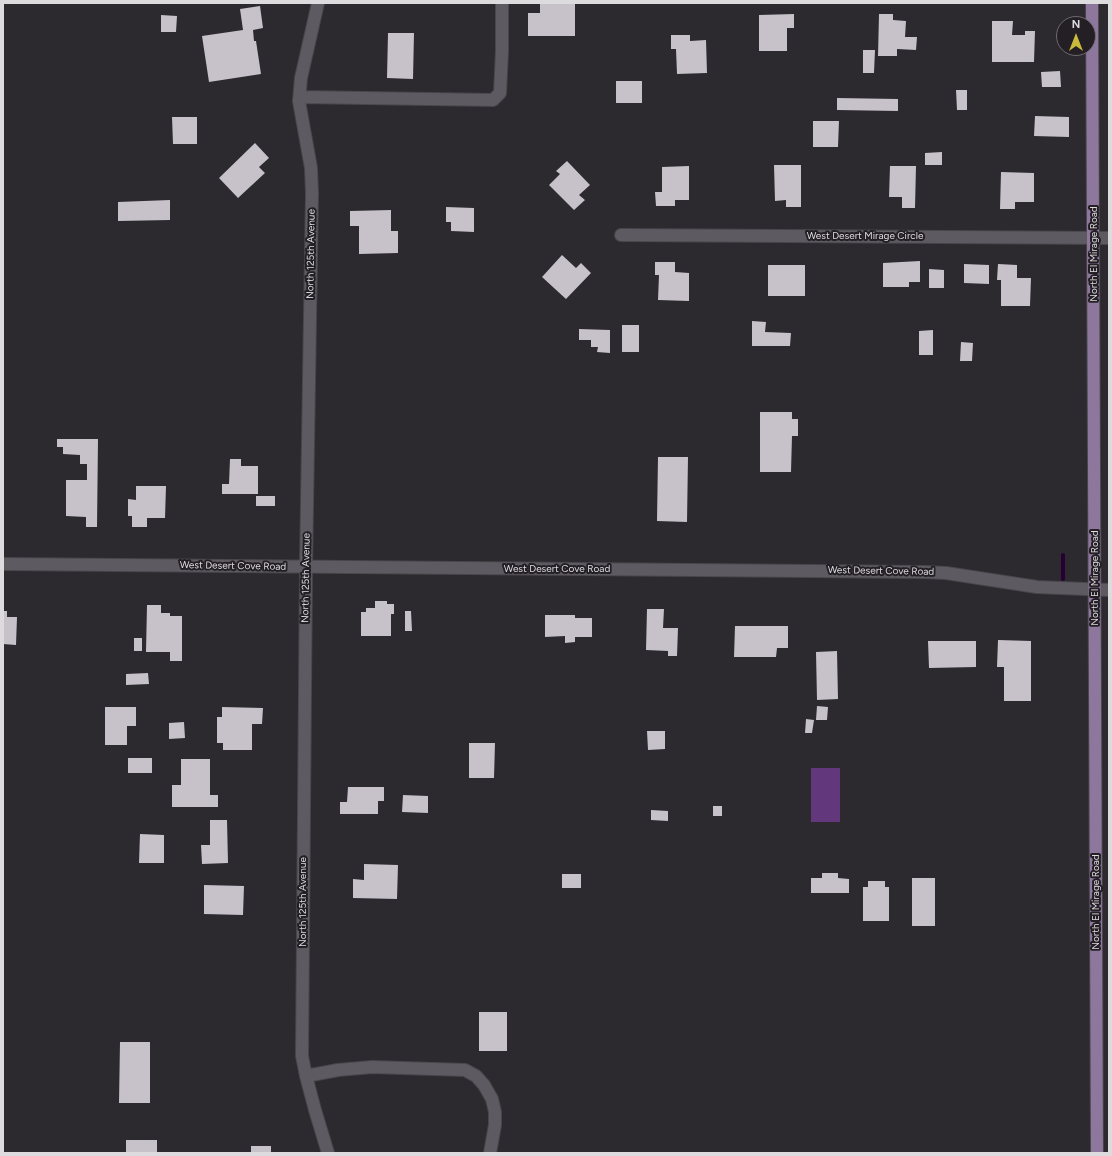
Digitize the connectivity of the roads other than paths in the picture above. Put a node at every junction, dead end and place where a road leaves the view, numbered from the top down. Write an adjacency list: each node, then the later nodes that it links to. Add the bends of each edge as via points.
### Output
1 (318, 3): 4 (street, North 125th Avenue, via 301,78)
2 (502, 3): 4 (street, via 500,93 493,100)
3 (1092, 3): 6 (main road, North El Mirage Road)
4 (300, 97): 9 (street, North 125th Avenue, via 312,168)
5 (621, 235): 6 (street, West Desert Mirage Circle)
6 (1094, 238): 7 (street, West Desert Mirage Circle); 10 (main road, North El Mirage Road)
7 (1109, 238)
8 (3, 564): 9 (street, West Desert Cove Road)
9 (306, 567): 10 (street, West Desert Cove Road, via 924,572 1037,586); 12 (street, North 125th Avenue, via 302,1056)
10 (1096, 590): 11 (street, West Desert Cove Road); 15 (main road, North El Mirage Road)
11 (1109, 590)
12 (306, 1076): 13 (street, North 125th Avenue); 14 (street, via 372,1067 465,1070 476,1076 492,1099 495,1125)
13 (328, 1153)
14 (490, 1153)
15 (1097, 1153)

